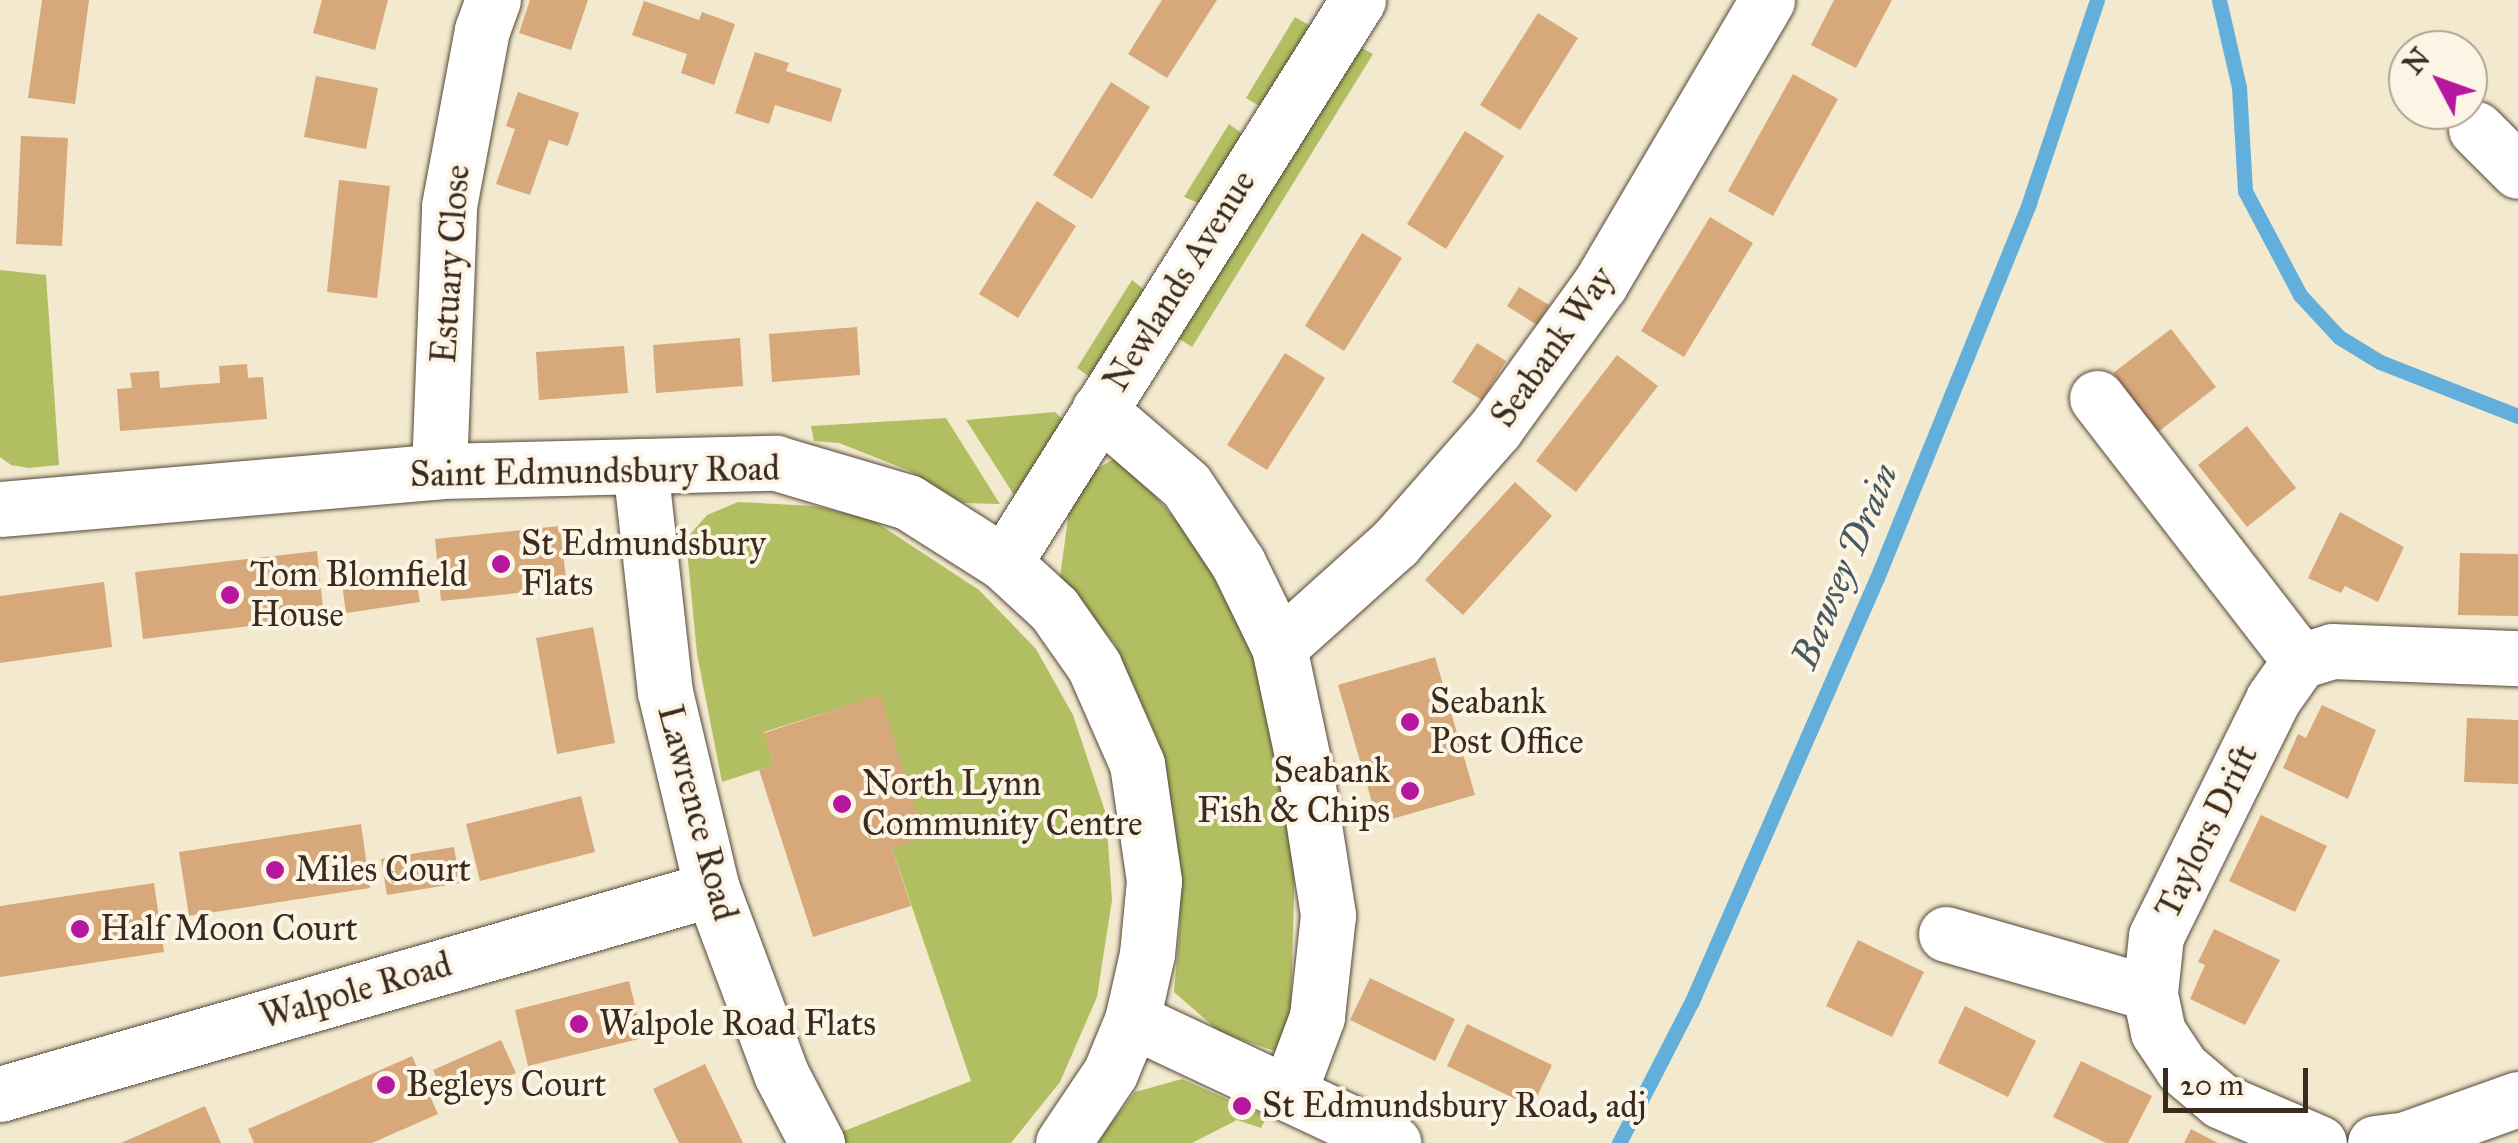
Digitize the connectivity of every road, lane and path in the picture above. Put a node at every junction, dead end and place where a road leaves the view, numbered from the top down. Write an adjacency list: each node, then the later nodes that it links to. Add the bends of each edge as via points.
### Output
1 (492, 0): 9 (street, Estuary Close, via 448,206)
2 (1358, 0): 7 (street, Newlands Avenue)
3 (1767, 0): 12 (street, Seabank Way, via 1600,284 1495,429 1395,544)
4 (2477, 130): 5 (street)
5 (2518, 171)
6 (2098, 398): 14 (street)
7 (1099, 410): 11 (street, Newlands Avenue); 12 (street, via 1186,484 1238,564)
8 (640, 466): 9 (street, Saint Edmundsbury Road); 11 (street, Saint Edmundsbury Road, via 776,463 908,502); 15 (street, Lawrence Road, via 666,692)
9 (439, 472): 10 (street, Saint Edmundsbury Road)
10 (0, 509)
11 (1004, 563): 18 (street, Saint Edmundsbury Road, via 1054,609 1094,666 1137,764 1154,881)
12 (1279, 648): 20 (street, via 1328,915 1317,1016)
13 (2518, 658): 14 (street, via 2333,651)
14 (2300, 661): 17 (street, Taylors Drift, via 2273,699 2156,936)
15 (712, 889): 19 (street, Walpole Road); 22 (street, Lawrence Road, via 781,1074)
16 (1946, 934): 17 (street)
17 (2150, 993): 25 (street, Taylors Drift, via 2158,1032 2182,1068 2220,1101)
18 (1132, 1020): 20 (street); 23 (street, Saint Edmundsbury Road, via 1110,1072)
19 (0, 1094)
20 (1288, 1094): 24 (street)
21 (2518, 1099): 26 (street, via 2406,1139)
22 (817, 1143)
23 (1063, 1143)
24 (1393, 1143)
25 (2318, 1143)
26 (2375, 1143)

